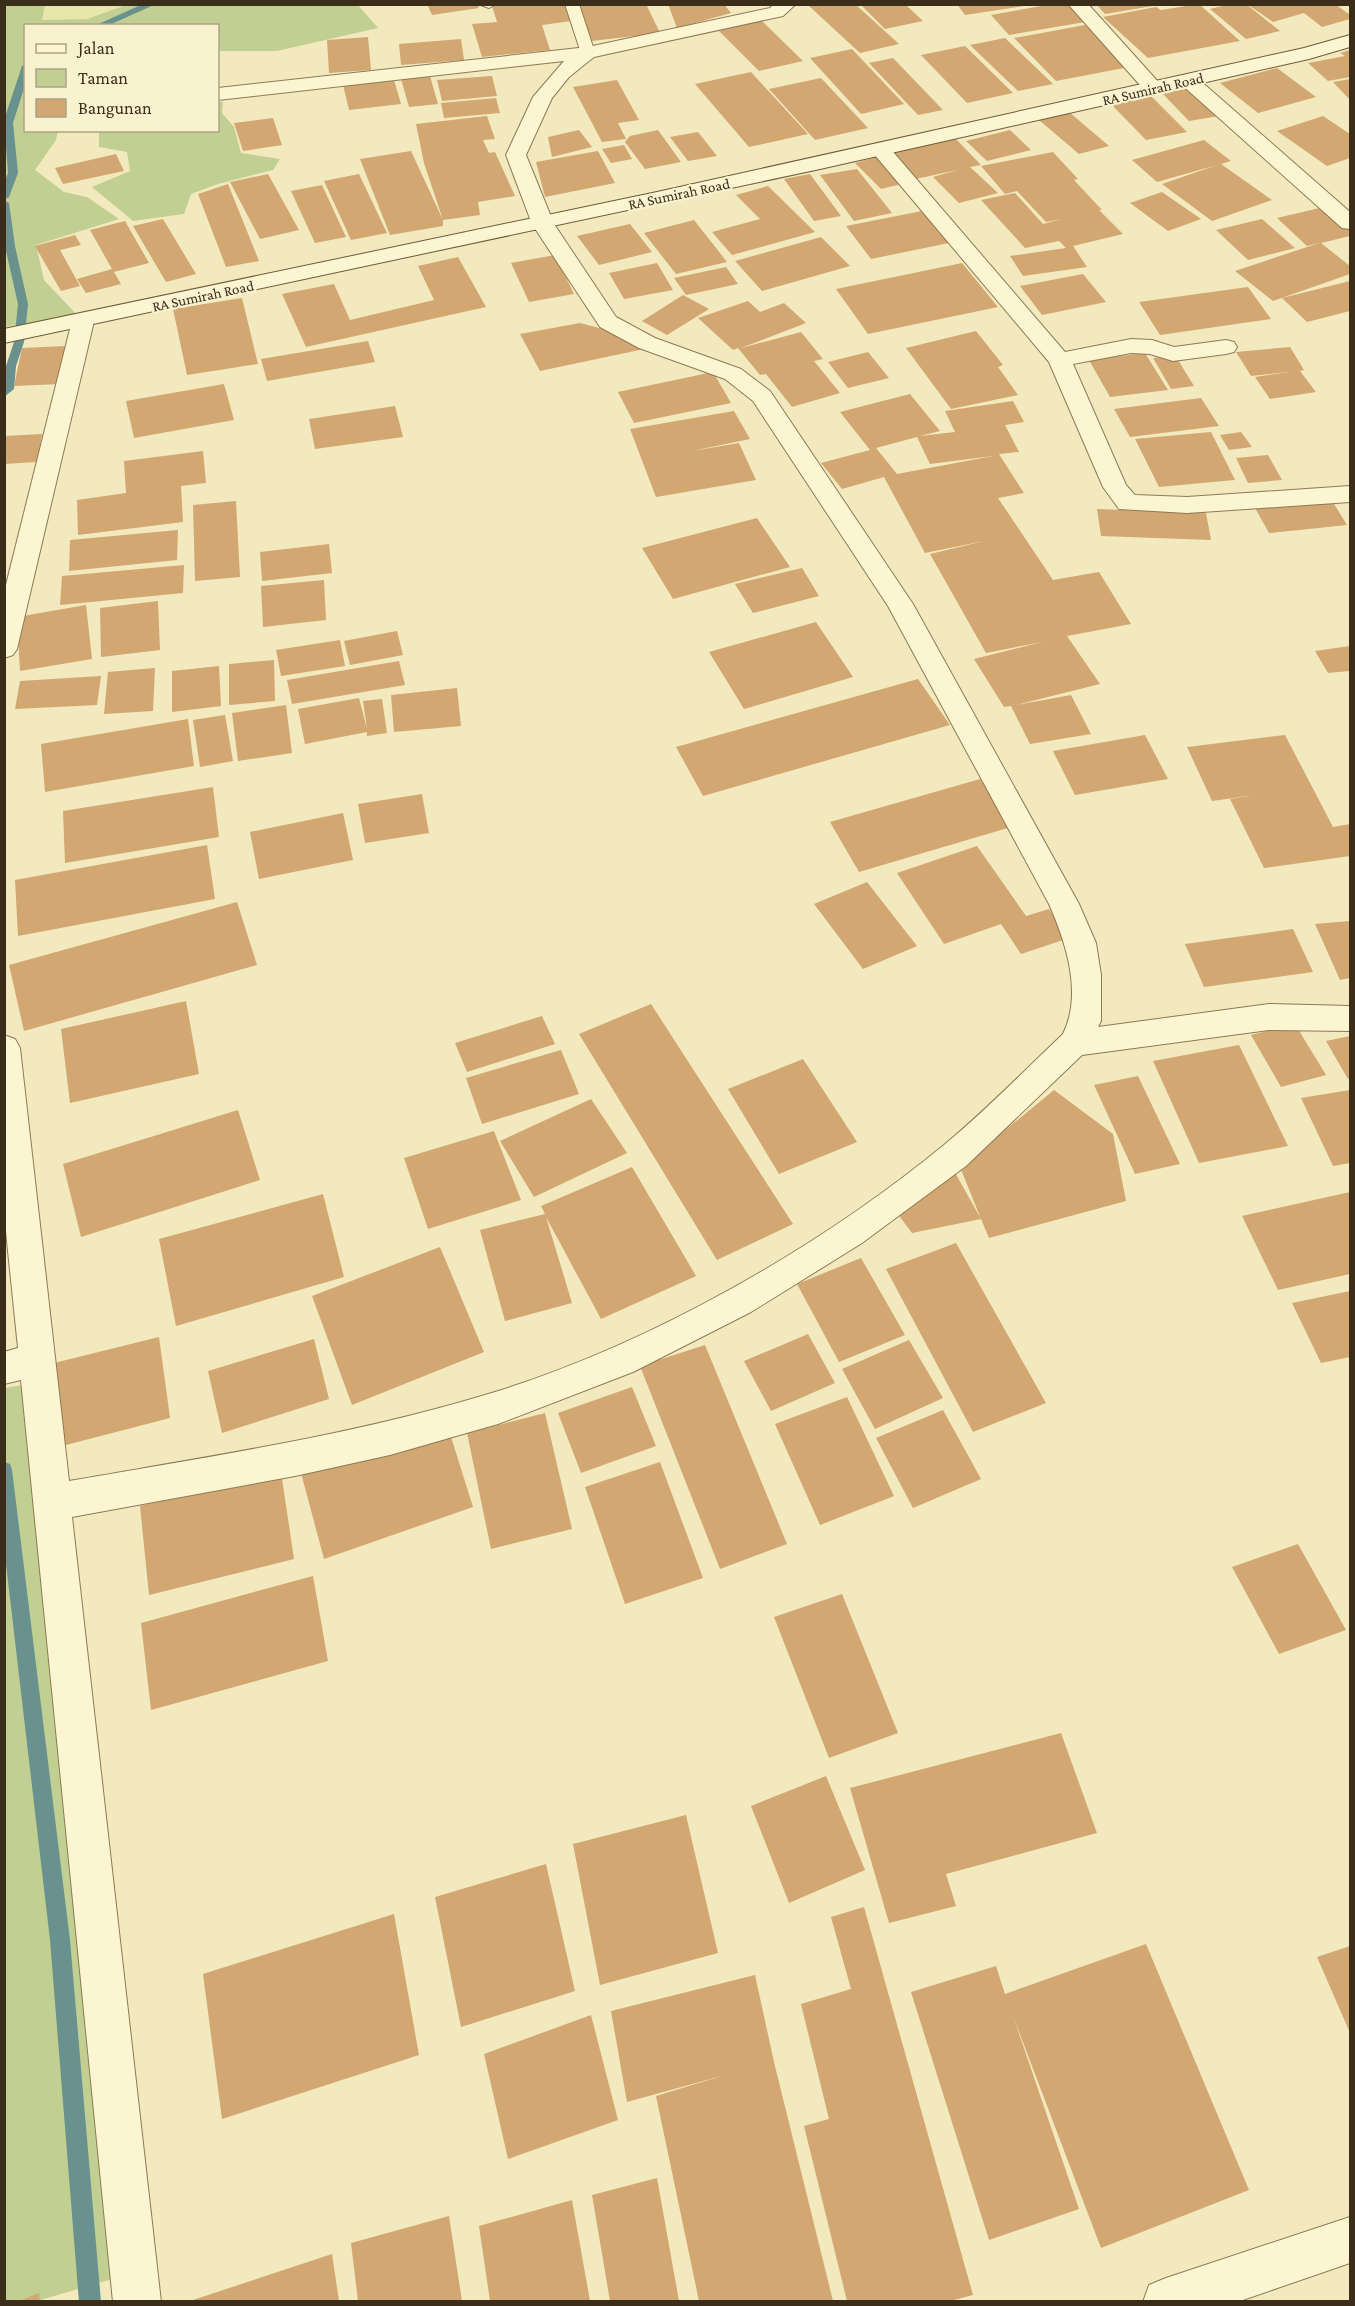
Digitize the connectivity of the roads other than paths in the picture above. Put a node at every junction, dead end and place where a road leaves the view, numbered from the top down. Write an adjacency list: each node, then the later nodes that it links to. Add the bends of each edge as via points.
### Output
1 (572, 4): 5 (lane)
2 (787, 4): 5 (street, via 776,12)
3 (1077, 4): 7 (street)
4 (1350, 41): 6 (street, RA Sumirah Road)
5 (588, 53): 8 (street); 11 (street, via 565,69 532,111 516,155)
6 (1189, 81): 7 (street, RA Sumirah Road); 10 (street)
7 (1154, 89): 9 (street, RA Sumirah Road)
8 (219, 94)
9 (881, 150): 11 (street, RA Sumirah Road); 15 (street)
10 (1350, 223)
11 (543, 224): 12 (street, RA Sumirah Road); 19 (street, via 608,322 647,343 733,374 762,396 900,604 1035,847 1082,943 1086,975 1084,1021)
12 (83, 321): 13 (street, RA Sumirah Road); 17 (street)
13 (5, 336)
14 (1226, 347): 15 (street, via 1173,354 1131,346)
15 (1060, 360): 16 (street, via 1115,487 1128,503 1187,505)
16 (1350, 494)
17 (4, 649)
18 (1350, 1019): 19 (street, via 1269,1017)
19 (1074, 1043): 22 (street, via 960,1151 843,1239 754,1292 580,1377 490,1410 364,1444)
20 (4, 1048): 21 (street)
21 (21, 1364): 22 (street)
22 (54, 1502): 24 (street)
23 (1350, 2240): 25 (street)
24 (137, 2301)
25 (1166, 2301)

